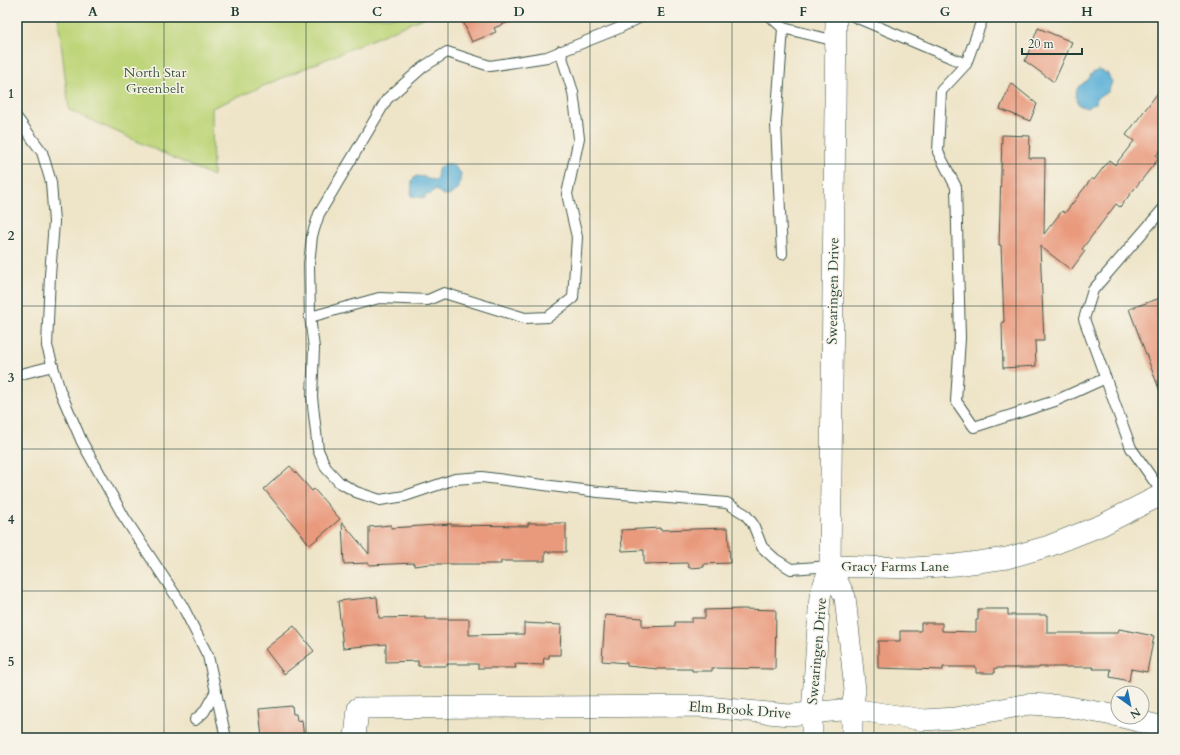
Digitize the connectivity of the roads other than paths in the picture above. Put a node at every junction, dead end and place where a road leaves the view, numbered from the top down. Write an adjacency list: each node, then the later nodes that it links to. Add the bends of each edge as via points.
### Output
1 (641, 17): 8 (lane)
2 (771, 17): 6 (lane)
3 (836, 17): 7 (street, Swearingen Drive)
4 (855, 17): 9 (lane)
5 (983, 17): 9 (lane)
6 (783, 28): 7 (lane); 12 (lane, via 776,124)
7 (836, 41): 18 (street, Swearingen Drive)
8 (560, 51): 13 (lane, via 547,57 490,66 447,52 423,67 387,99 319,214 312,236 309,264); 13 (lane, via 573,92 579,138 567,194 576,237 573,298 548,316 526,318 444,293 428,300 379,298)
9 (966, 64): 16 (lane, via 941,91 938,152 956,187 960,338 956,401 974,427 1055,401)
10 (17, 118): 14 (lane, via 42,152 51,182 54,222 47,346)
11 (1163, 209): 16 (lane, via 1093,290 1084,319)
12 (782, 254)
13 (310, 317): 18 (lane, via 314,348 312,397 318,450 326,468 339,482 356,492 380,500 405,496 455,479 482,477 598,492 727,503 745,514 753,524 762,548 786,566 791,569)
14 (53, 366): 15 (lane); 19 (lane, via 60,391 82,442 124,517 182,605 208,656)
15 (17, 375)
16 (1106, 378): 17 (lane, via 1131,448)
17 (1163, 494): 18 (street, Gracy Farms Lane, via 1102,525 1049,546 1007,558 913,568)
18 (830, 566): 20 (street, Swearingen Drive, via 845,597 855,690); 21 (street, Swearingen Drive, via 820,596)
19 (216, 691): 23 (lane, via 204,712); 26 (lane)
20 (852, 710): 21 (street, Elm Brook Drive); 22 (street, Elm Brook Drive, via 924,720 956,718 1029,704 1064,706); 29 (street, Swearingen Drive)
21 (812, 713): 27 (street, Elm Brook Drive, via 789,715 698,706 358,708); 28 (street, Swearingen Drive)
22 (1110, 715)
23 (195, 720)
24 (1150, 724): 25 (street)
25 (1163, 727)
26 (226, 738)
27 (355, 738)
28 (812, 738)
29 (852, 738)

